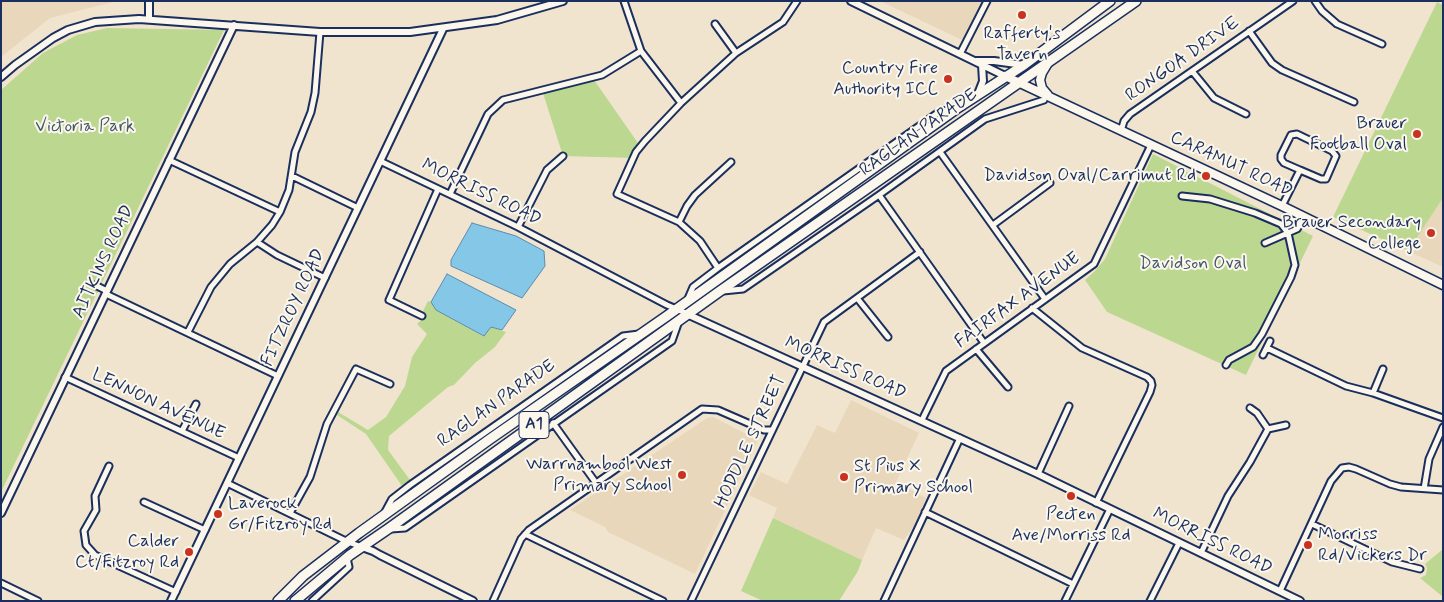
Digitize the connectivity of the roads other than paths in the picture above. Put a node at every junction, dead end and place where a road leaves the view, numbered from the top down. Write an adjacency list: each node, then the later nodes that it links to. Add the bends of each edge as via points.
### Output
1 (149, 1): 11 (street)
2 (562, 1): 14 (street, via 497,20)
3 (624, 1): 18 (street)
4 (797, 1): 19 (street, via 783,22)
5 (851, 1): 20 (street)
6 (986, 1): 20 (street)
7 (1110, 1): 23 (highway, RAGLAN PARADE / A1)
8 (1136, 1): 22 (highway, RAGLAN PARADE / A1)
9 (1293, 1): 15 (street, RONGOA DRIVE)
10 (1315, 1): 17 (street, via 1337,24)
11 (149, 19): 13 (street); 27 (street, via 95,22 68,30 34,50)
12 (715, 24): 19 (street)
13 (234, 25): 16 (street); 40 (street, AITKINS ROAD)
14 (442, 28): 16 (street, via 410,32); 41 (street, FITZROY ROAD)
15 (1249, 31): 25 (street, RONGOA DRIVE); 31 (street, via 1272,63 1282,70)
16 (320, 32): 44 (street, via 313,102 295,152)
17 (1382, 44)
18 (641, 51): 32 (street); 47 (street, via 602,75 503,100 485,120)
19 (736, 53): 32 (street)
20 (960, 54): 21 (street)
21 (974, 61): 23 (street); 24 (street)
22 (1048, 63): 28 (highway, RAGLAN PARADE / A1); 30 (main road, via 1040,83)
23 (1024, 64): 26 (highway, RAGLAN PARADE / A1)
24 (982, 65): 26 (street); 29 (street, via 983,81)
25 (1192, 71): 35 (street, via 1214,98); 36 (street, RONGOA DRIVE, via 1130,114)
26 (1005, 76): 28 (main road, CARAMUT ROAD); 29 (highway, RAGLAN PARADE / A1)
27 (1, 77)
28 (1020, 83): 30 (main road, CARAMUT ROAD); 34 (highway, RAGLAN PARADE / A1)
29 (975, 96): 33 (highway, RAGLAN PARADE / A1); 34 (highway)
30 (1047, 99): 34 (street, RAGLAN PARADE); 36 (main road, CARAMUT ROAD)
31 (1354, 102)
32 (680, 103): 54 (street, via 636,152 617,194)
33 (956, 110): 61 (street, RAGLAN PARADE, via 939,112); 69 (highway, RAGLAN PARADE / A1)
34 (985, 113): 38 (street, RAGLAN PARADE); 65 (highway, RAGLAN PARADE / A1)
35 (1246, 114)
36 (1121, 130): 37 (main road, CARAMUT ROAD)
37 (1151, 145): 50 (main road, CARAMUT ROAD); 68 (street, FAIRFAX AVENUE, via 1094,264)
38 (940, 152): 48 (street, RAGLAN PARADE); 55 (street)
39 (563, 156): 56 (street, via 547,170)
40 (169, 160): 52 (street); 66 (street, AITKINS ROAD)
41 (380, 161): 46 (street, MORRISS ROAD); 51 (street, FITZROY ROAD)
42 (731, 162): 54 (street, via 695,195)
43 (1300, 170): 43 (street, via 1321,180 1326,179 1336,156 1297,134 1291,135 1281,159); 50 (street)
44 (292, 176): 51 (street); 52 (street)
45 (1050, 182): 55 (street)
46 (438, 189): 47 (street, MORRISS ROAD); 73 (street, via 389,300)
47 (450, 194): 56 (street, MORRISS ROAD)
48 (879, 195): 60 (street); 65 (street, RAGLAN PARADE, via 743,289)
49 (1182, 196): 57 (street, via 1210,199 1255,213 1281,224)
50 (1282, 206): 53 (main road, CARAMUT ROAD)
51 (358, 208): 62 (street, FITZROY ROAD)
52 (280, 212): 58 (street)
53 (1305, 217): 57 (street, via 1300,227); 63 (main road, CARAMUT ROAD)
54 (679, 222): 61 (street, via 700,241)
55 (993, 225): 68 (street)
56 (518, 227): 71 (street, MORRISS ROAD)
57 (1288, 233): 59 (street); 82 (street, via 1295,265 1291,277 1253,347)
58 (257, 242): 62 (street); 75 (street, via 230,264 211,286)
59 (1265, 243)
60 (920, 252): 67 (street, HODDLE STREET); 78 (street)
61 (718, 268): 69 (street, RAGLAN PARADE, via 693,287)
62 (325, 278): 85 (street, FITZROY ROAD)
63 (1443, 285)
64 (96, 286): 66 (street)
65 (720, 291): 72 (highway, RAGLAN PARADE / A1)
66 (106, 292): 75 (street); 86 (street, AITKINS ROAD)
67 (857, 298): 76 (street); 83 (street, HODDLE STREET, via 824,322)
68 (1045, 299): 70 (street, FAIRFAX AVENUE)
69 (686, 302): 71 (highway, RAGLAN PARADE / A1)
70 (1032, 308): 78 (street, FAIRFAX AVENUE); 110 (street, via 1082,348 1151,381 1150,392)
71 (676, 309): 72 (street, MORRISS ROAD); 119 (highway, RAGLAN PARADE / A1)
72 (689, 315): 74 (highway, RAGLAN PARADE / A1); 83 (street, MORRISS ROAD)
73 (422, 316)
74 (679, 321): 95 (street, RAGLAN PARADE, via 672,341); 116 (highway, RAGLAN PARADE / A1)
75 (188, 332): 85 (street)
76 (888, 337)
77 (1270, 341): 80 (street)
78 (984, 343): 79 (street, FAIRFAX AVENUE)
79 (976, 348): 88 (street); 94 (street, FAIRFAX AVENUE, via 946,371)
80 (1267, 348): 81 (street); 89 (street, via 1346,386)
81 (1264, 355)
82 (1226, 365)
83 (802, 366): 94 (street, MORRISS ROAD); 99 (street, HODDLE STREET)
84 (1383, 369): 89 (street)
85 (278, 376): 102 (street, FITZROY ROAD)
86 (65, 377): 100 (street, LENNON AVENUE); 112 (street, AITKINS ROAD)
87 (390, 384): 114 (street, via 356,369 326,424 310,477)
88 (1008, 387)
89 (1372, 393): 93 (street)
90 (196, 404): 100 (street)
91 (1070, 406): 104 (street)
92 (1250, 408): 98 (street)
93 (1443, 418)
94 (922, 420): 101 (street, MORRISS ROAD)
95 (553, 423): 106 (street); 116 (street, RAGLAN PARADE, via 406,528)
96 (1286, 425): 98 (street)
97 (1443, 427): 107 (street, via 1429,459)
98 (1268, 429): 122 (street, via 1228,496)
99 (772, 430): 106 (street, via 764,430 718,410 702,409); 137 (street, HODDLE STREET)
100 (182, 431): 102 (street, LENNON AVENUE)
101 (960, 438): 104 (street, MORRISS ROAD); 113 (street)
102 (239, 458): 105 (street, FITZROY ROAD)
103 (109, 466): 128 (street, via 95,496 96,508 84,532 86,545 95,555)
104 (1038, 474): 110 (street, MORRISS ROAD)
105 (227, 482): 114 (street); 117 (street, FITZROY ROAD)
106 (596, 483): 118 (street)
107 (1424, 489): 108 (street); 115 (street, via 1390,484 1364,471 1342,468 1331,481)
108 (1443, 490)
109 (144, 502): 117 (street)
110 (1096, 503): 111 (street, MORRISS ROAD)
111 (1110, 509): 120 (street, MORRISS ROAD); 126 (street)
112 (1, 512)
113 (925, 512): 126 (street); 138 (street)
114 (290, 513): 119 (street)
115 (1312, 524): 124 (street, via 1392,562); 127 (street)
116 (388, 529): 121 (highway, RAGLAN PARADE / A1)
117 (205, 530): 128 (street, FITZROY ROAD)
118 (525, 534): 135 (street); 136 (street)
119 (348, 542): 121 (street); 131 (highway, RAGLAN PARADE / A1, via 303,576)
120 (1179, 543): 122 (street, MORRISS ROAD); 140 (street)
121 (362, 547): 123 (highway, RAGLAN PARADE / A1); 134 (street)
122 (1200, 553): 127 (street, MORRISS ROAD)
123 (347, 557): 132 (highway, RAGLAN PARADE / A1); 133 (street, via 349,567)
124 (1420, 569)
125 (1, 583): 129 (street)
126 (1073, 584): 139 (street)
127 (1280, 591): 141 (street, MORRISS ROAD)
128 (176, 592): 130 (street, FITZROY ROAD)
129 (38, 601)
130 (171, 601)
131 (278, 601)
132 (295, 601)
133 (312, 601)
134 (474, 601)
135 (493, 601)
136 (663, 601)
137 (691, 601)
138 (884, 601)
139 (1065, 601)
140 (1150, 601)
141 (1300, 601)

